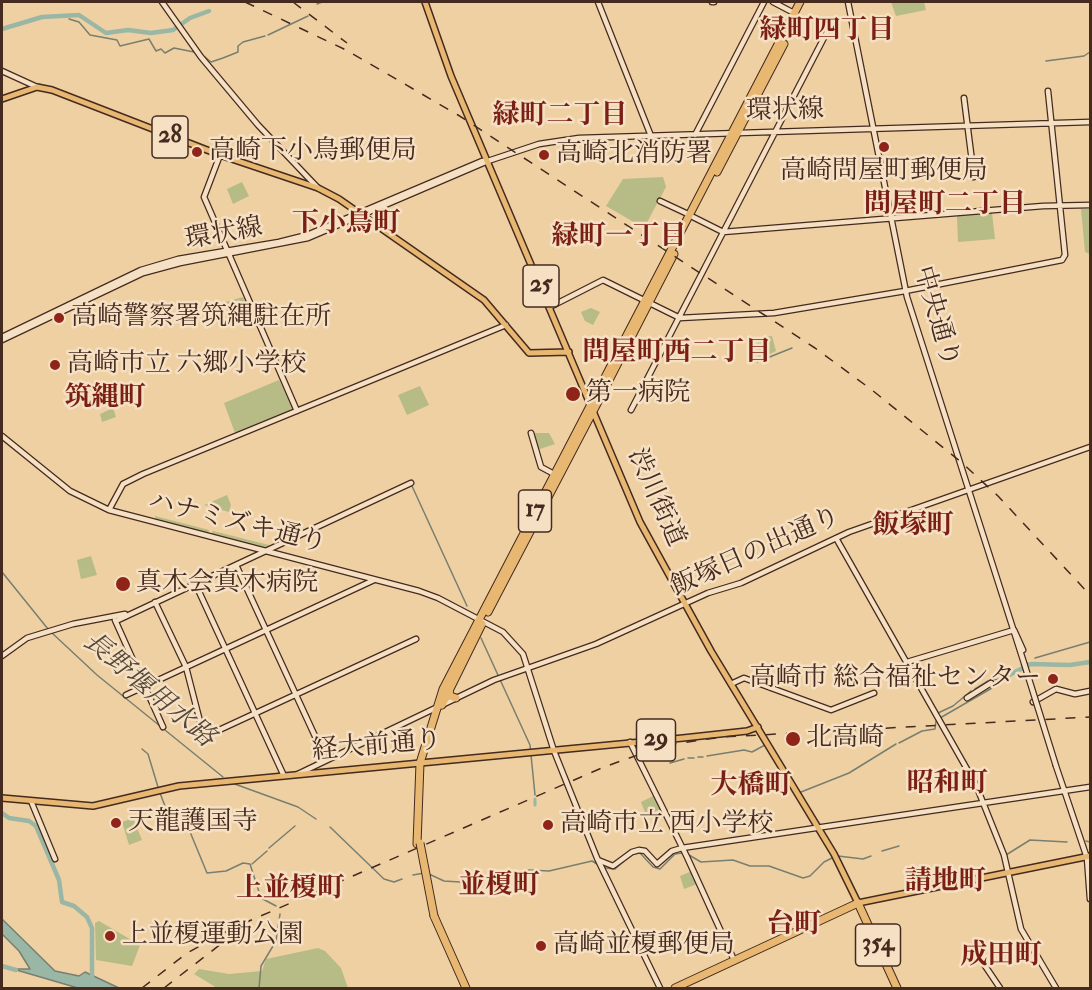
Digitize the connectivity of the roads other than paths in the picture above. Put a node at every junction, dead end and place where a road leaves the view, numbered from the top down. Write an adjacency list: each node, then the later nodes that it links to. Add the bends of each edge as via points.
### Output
1 (162, 2): 27 (street, via 201,57 258,125)
2 (424, 2): 25 (main road, 渋川街道 / 25)
3 (598, 2): 22 (street)
4 (764, 2): 23 (street)
5 (773, 2): 9 (street)
6 (800, 2): 9 (highway, 17)
7 (805, 2): 20 (highway, 17)
8 (848, 3): 19 (street, 中央通り)
9 (795, 13): 20 (highway, 17)
10 (828, 30): 21 (street)
11 (2, 71): 12 (street)
12 (37, 87): 15 (main road); 24 (main road, 28)
13 (1048, 91): 17 (street)
14 (964, 98): 18 (street)
15 (2, 99)
16 (1089, 123): 17 (street, 環状線)
17 (1052, 125): 18 (street, 環状線); 30 (street)
18 (968, 127): 19 (street, 環状線); 26 (street)
19 (872, 129): 21 (street, 環状線); 33 (street, 中央通り)
20 (735, 133): 21 (street, 環状線); 23 (street, 環状線); 32 (highway, 17)
21 (774, 133): 34 (street)
22 (651, 135): 23 (street, 環状線); 25 (street, 環状線, via 564,139 521,148)
23 (695, 135)
24 (220, 155): 27 (main road, 28); 35 (street, via 204,197)
25 (488, 161): 31 (street, 環状線); 38 (main road, 渋川街道 / 25)
26 (974, 177)
27 (318, 188): 31 (main road, 28)
28 (660, 201): 32 (street)
29 (1090, 205): 30 (street)
30 (1060, 206): 33 (street); 36 (street, via 1065,255 1062,260)
31 (359, 215): 35 (street, 環状線, via 292,243); 40 (main road, 28, via 484,300)
32 (692, 216): 34 (street); 37 (highway, 17)
33 (890, 220): 34 (street); 36 (street, 中央通り)
34 (723, 232): 39 (street)
35 (229, 252): 41 (street, 環状線, via 178,259 141,270); 45 (street)
36 (905, 291): 39 (street, via 800,310); 51 (street, 中央通り)
37 (647, 301): 38 (street, via 603,280); 39 (street); 43 (highway, 17)
38 (550, 307): 42 (main road, 渋川街道 / 25)
39 (680, 318): 44 (street)
40 (506, 325): 42 (main road, 28, via 529,353); 45 (street)
41 (2, 338)
42 (568, 352): 43 (main road, 渋川街道 / 25)
43 (592, 407): 49 (highway, 17); 59 (main road, 渋川街道 / 25, via 640,522); 61 (highway, 17)
44 (631, 410)
45 (297, 411): 52 (street, via 126,482)
46 (531, 433): 49 (street, via 541,466)
47 (2, 436): 52 (street, ハナミズキ通り, via 70,491)
48 (1090, 447): 51 (street, 飯塚日の出通り)
49 (554, 474): 61 (highway, 17)
50 (411, 483): 54 (street)
51 (968, 490): 53 (street, 飯塚日の出通り); 63 (street, 中央通り)
52 (109, 510): 54 (street, ハナミズキ通り)
53 (836, 538): 59 (street, 飯塚日の出通り, via 741,584); 67 (street)
54 (264, 552): 55 (street); 56 (street, ハナミズキ通り)
55 (236, 565): 57 (street); 62 (street)
56 (375, 579): 61 (street, ハナミズキ通り, via 438,598); 62 (street)
57 (195, 583): 58 (street); 65 (street)
58 (155, 602): 60 (street); 68 (street)
59 (684, 604): 69 (street, 飯塚日の出通り, via 596,644); 71 (main road, 渋川街道 / 25)
60 (115, 619): 66 (street, via 73,624 33,636); 72 (street)
61 (482, 620): 69 (street, ハナミズキ通り, via 514,641); 73 (highway, 17); 81 (highway, 17, via 449,676)
62 (266, 630): 65 (street); 76 (street)
63 (1014, 630): 67 (street); 94 (street, 中央通り, bridge)
64 (416, 639): 76 (street)
65 (225, 648): 68 (street); 82 (street)
66 (2, 656)
67 (907, 662): 97 (street)
68 (186, 667): 72 (street); 82 (street, via 204,737)
69 (528, 668): 79 (street, 飯塚日の出通り); 88 (street, ハナミズキ通り)
70 (991, 683): 78 (street)
71 (731, 684): 75 (street, via 744,678 831,710); 86 (main road, 渋川街道 / 25)
72 (146, 685): 77 (street); 85 (street)
73 (449, 688): 79 (highway, via 450,696); 81 (highway, 17)
74 (1090, 691): 80 (street, via 1075,694 1056,689)
75 (874, 693)
76 (296, 694): 82 (street); 89 (street)
77 (126, 695)
78 (967, 698)
79 (456, 699): 81 (street, 飯塚日の出通り)
80 (1033, 702)
81 (439, 707): 83 (street, 飯塚日の出通り); 84 (highway, 17); 90 (highway, 17)
82 (256, 713): 92 (street)
83 (424, 714): 84 (highway); 89 (street, 飯塚日の出通り)
84 (431, 725): 90 (highway, 17)
85 (163, 727)
86 (758, 727): 87 (main road, 経大前通り / 29); 98 (main road, 渋川街道 / 25)
87 (630, 742): 88 (main road, 経大前通り / 29); 99 (street)
88 (554, 750): 90 (main road, 経大前通り / 29); 102 (street, ハナミズキ通り)
89 (326, 760): 91 (street, 飯塚日の出通り)
90 (422, 763): 91 (main road, 経大前通り / 29); 106 (highway, 17, bridge, via 418,844)
91 (301, 774): 92 (main road, 経大前通り / 29)
92 (284, 776): 96 (main road, 経大前通り / 29, via 156,790 93,806)
93 (1090, 788): 94 (street)
94 (1065, 791): 97 (street); 100 (street)
95 (2, 798): 96 (main road, 経大前通り / 29)
96 (31, 801): 101 (street)
97 (984, 804): 98 (street); 103 (street)
98 (819, 828): 99 (street); 105 (main road, 渋川街道 / 25)
99 (684, 851): 102 (street, via 672,851 657,864 639,850 613,866); 108 (street)
100 (1089, 858): 103 (main road); 104 (street)
101 (55, 859)
102 (599, 863): 110 (street, ハナミズキ通り)
103 (1007, 873): 105 (main road); 114 (street, via 1021,928)
104 (1090, 899)
105 (858, 903): 108 (highway, 354); 112 (highway, 渋川街道 / 354)
106 (432, 917): 109 (highway, 17); 109 (highway, 17, via 440,944)
107 (975, 951): 113 (street)
108 (734, 960): 111 (highway, 354)
109 (466, 988)
110 (660, 988)
111 (675, 988)
112 (897, 988)
113 (1000, 988)
114 (1056, 988)

